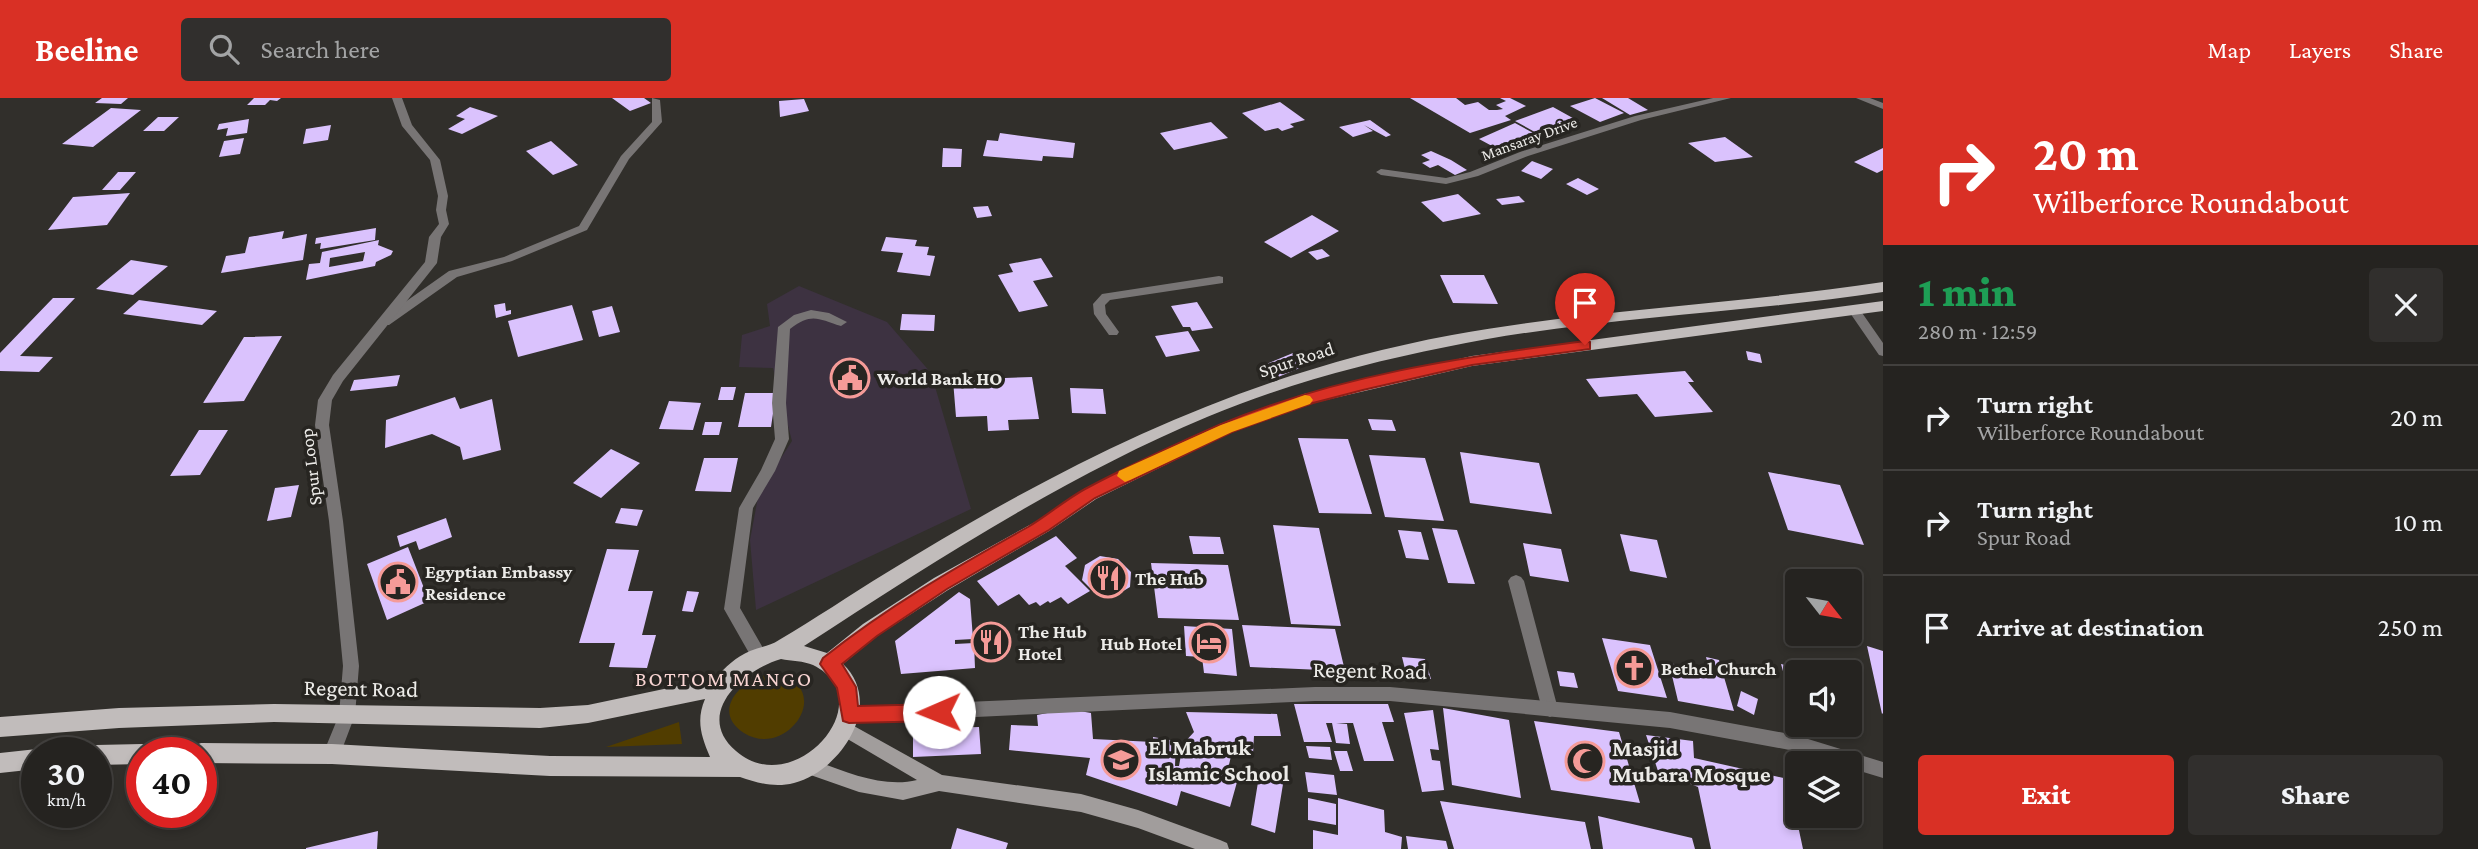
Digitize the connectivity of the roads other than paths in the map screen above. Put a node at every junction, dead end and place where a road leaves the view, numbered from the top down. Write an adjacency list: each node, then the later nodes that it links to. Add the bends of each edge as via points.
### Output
1 (397, 98): 12 (street, Spur Loop, via 407,127 435,160 444,224 435,237 431,263)
2 (1726, 98): 6 (street, Mansaray Drive, via 1638,118 1446,181)
3 (1861, 98): 5 (street)
4 (655, 100): 12 (street, via 657,122 625,158 583,228 508,259 453,274)
5 (1883, 106)
6 (1381, 172)
7 (1219, 280): 14 (street, via 1106,297 1099,304 1100,314)
8 (1883, 287): 9 (main road, Spur Road)
9 (1856, 292): 10 (main road); 16 (main road, Spur Road, via 1541,327 1375,357 1210,410)
10 (1877, 306): 11 (main road)
11 (1854, 310): 15 (street); 17 (main road, via 1472,361 1363,385 1226,428)
12 (385, 322): 24 (street, Spur Loop, via 338,378 325,400 322,425 351,666)
13 (841, 322): 20 (street, via 810,313 799,315 785,327 779,403 782,439 746,508 732,609)
14 (1113, 332)
15 (1883, 352)
16 (1067, 477): 17 (main road); 19 (main road, Spur Road)
17 (1090, 494): 21 (main road, via 870,630)
18 (1516, 581): 23 (street)
19 (781, 650): 20 (main road); 21 (main road, via 800,650)
20 (759, 654): 22 (main road, via 729,674)
21 (829, 664): 25 (main road, via 847,687)
22 (719, 687): 24 (main road, Regent Road, via 588,714 540,718); 32 (main road, via 709,717 711,732 722,752)
23 (1550, 709): 25 (street, Regent Road, via 1390,694 1327,694); 33 (street, Regent Road, via 1732,729)
24 (346, 715): 26 (main road, Regent Road, via 119,718); 28 (street, Spur Loop)
25 (847, 722): 31 (main road, via 824,756); 34 (main road)
26 (0, 727)
27 (217, 753): 28 (main road)
28 (332, 754): 32 (main road, via 550,766)
29 (21, 761): 30 (main road)
30 (0, 763)
31 (808, 766): 32 (main road, via 764,775); 34 (main road, via 859,784 903,792)
32 (740, 767)
33 (1883, 770)
34 (939, 783): 35 (main road, via 1081,803)
35 (1220, 849)

